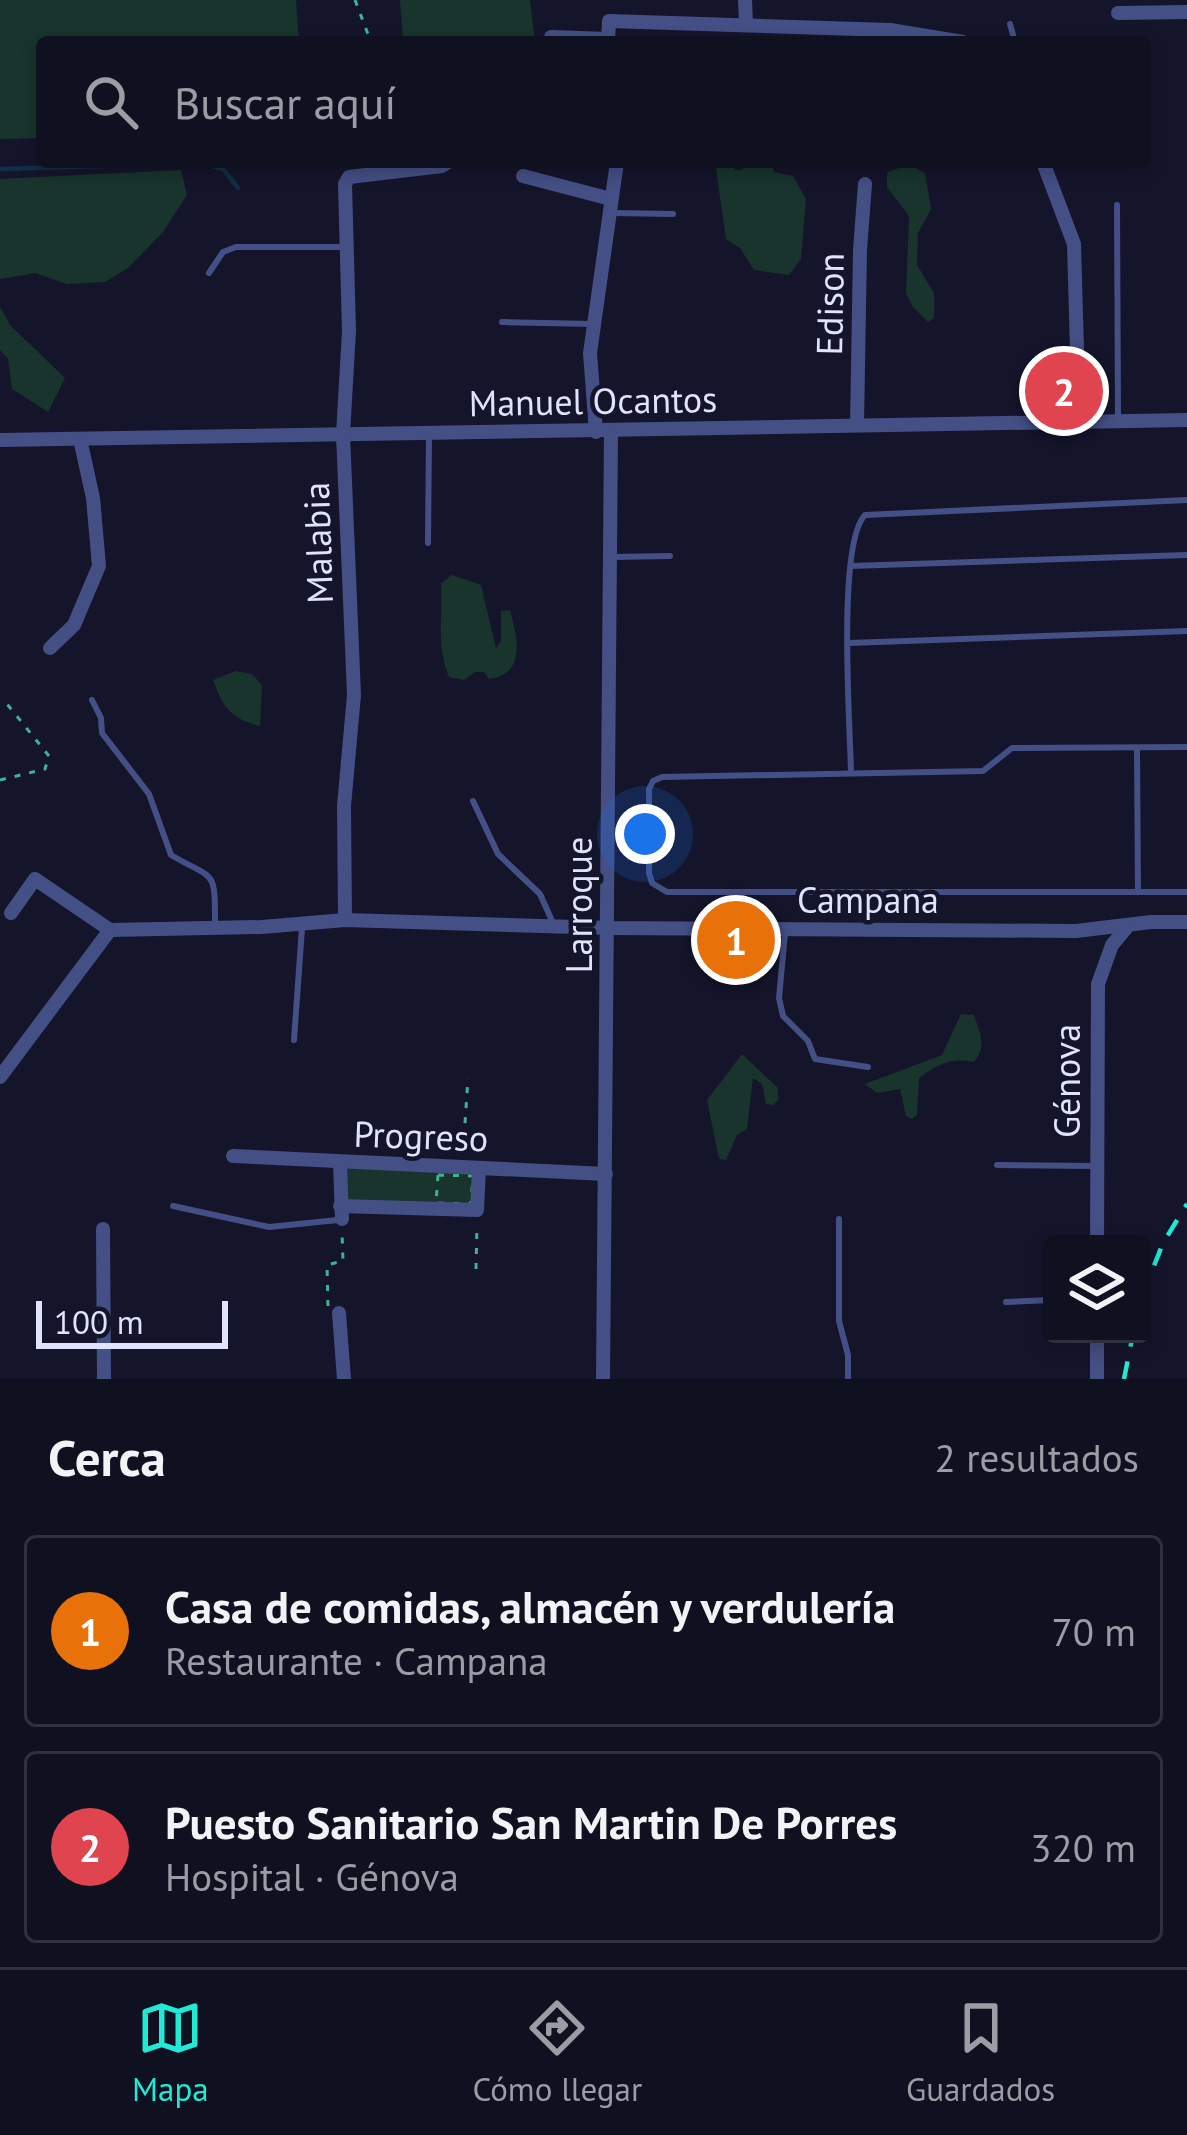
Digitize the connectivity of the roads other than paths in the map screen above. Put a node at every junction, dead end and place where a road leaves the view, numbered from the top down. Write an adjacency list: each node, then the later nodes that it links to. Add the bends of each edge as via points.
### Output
1 (745, 0): 4 (street)
2 (1187, 12): 3 (street)
3 (1118, 13)
4 (746, 24): 6 (street, via 609,21); 7 (street)
5 (1010, 24): 8 (lane)
6 (608, 36)
7 (926, 36)
8 (1014, 36)
9 (616, 168): 15 (street, Larroque)
10 (1045, 168): 22 (street, via 1074,244)
11 (363, 169): 17 (street, Malabia, via 345,184)
12 (523, 176): 15 (street)
13 (865, 184): 24 (street, Edison)
14 (1117, 205): 23 (lane)
15 (610, 206): 16 (lane); 20 (street, Larroque)
16 (674, 214)
17 (346, 247): 18 (lane, via 236,247); 26 (street, Malabia)
18 (209, 272)
19 (502, 322): 20 (lane)
20 (596, 324): 25 (street, Larroque, via 590,353)
21 (1187, 420): 23 (street, Manuel Ocantos)
22 (1079, 421): 23 (street, Manuel Ocantos); 24 (street, Manuel Ocantos)
23 (1118, 421)
24 (857, 424): 25 (street, Manuel Ocantos)
25 (604, 432): 27 (street, Manuel Ocantos); 34 (street, Larroque)
26 (343, 434): 27 (street, Manuel Ocantos); 28 (street, Manuel Ocantos); 47 (street, Malabia, via 354,695)
27 (429, 434): 31 (lane)
28 (80, 439): 29 (street, Manuel Ocantos); 38 (street, via 99,566 74,625)
29 (0, 440)
30 (1187, 500): 35 (lane, via 869,512 856,524)
31 (428, 543)
32 (1187, 555): 35 (lane)
33 (670, 556): 34 (lane)
34 (611, 557): 53 (street, Larroque)
35 (851, 566): 37 (lane)
36 (1187, 631): 37 (lane)
37 (848, 643): 42 (lane)
38 (50, 648)
39 (92, 700): 52 (lane, via 102,733 149,794 171,855 212,878)
40 (1187, 747): 41 (lane)
41 (1137, 748): 42 (lane, via 1012,748 983,771); 44 (lane)
42 (851, 774): 44 (lane, via 653,781 652,883 667,892)
43 (473, 801): 50 (lane, via 498,854 540,894)
44 (1138, 892): 45 (lane)
45 (1187, 892)
46 (11, 914): 54 (street, via 35,879)
47 (345, 920): 49 (street, Campana); 50 (street, Campana)
48 (1187, 922): 51 (street, Campana)
49 (302, 924): 52 (street, Campana); 56 (lane)
50 (554, 927): 53 (street, Campana)
51 (1127, 927): 55 (street, Campana); 62 (street, Génova, via 1098,984)
52 (214, 928): 54 (street, Campana)
53 (609, 928): 55 (street, Campana); 64 (street, Larroque)
54 (110, 930): 58 (street)
55 (785, 930): 57 (lane, via 783,1016 815,1059)
56 (294, 1040)
57 (868, 1067)
58 (0, 1077)
59 (233, 1156): 60 (street, Progreso)
60 (340, 1163): 63 (street, Progreso); 66 (street)
61 (998, 1166): 62 (lane)
62 (1096, 1166): 69 (street, Génova)
63 (479, 1168): 64 (street, Progreso); 66 (street, via 474,1207)
64 (606, 1174): 76 (street, Larroque)
65 (173, 1206): 66 (lane, via 269,1227)
66 (341, 1213)
67 (839, 1220): 77 (lane)
68 (103, 1229): 74 (street)
69 (1096, 1235)
70 (1043, 1300): 71 (lane)
71 (1006, 1302)
72 (339, 1313): 75 (street)
73 (1097, 1343): 78 (street)
74 (104, 1379)
75 (344, 1379)
76 (603, 1379)
77 (848, 1379)
78 (1097, 1379)

